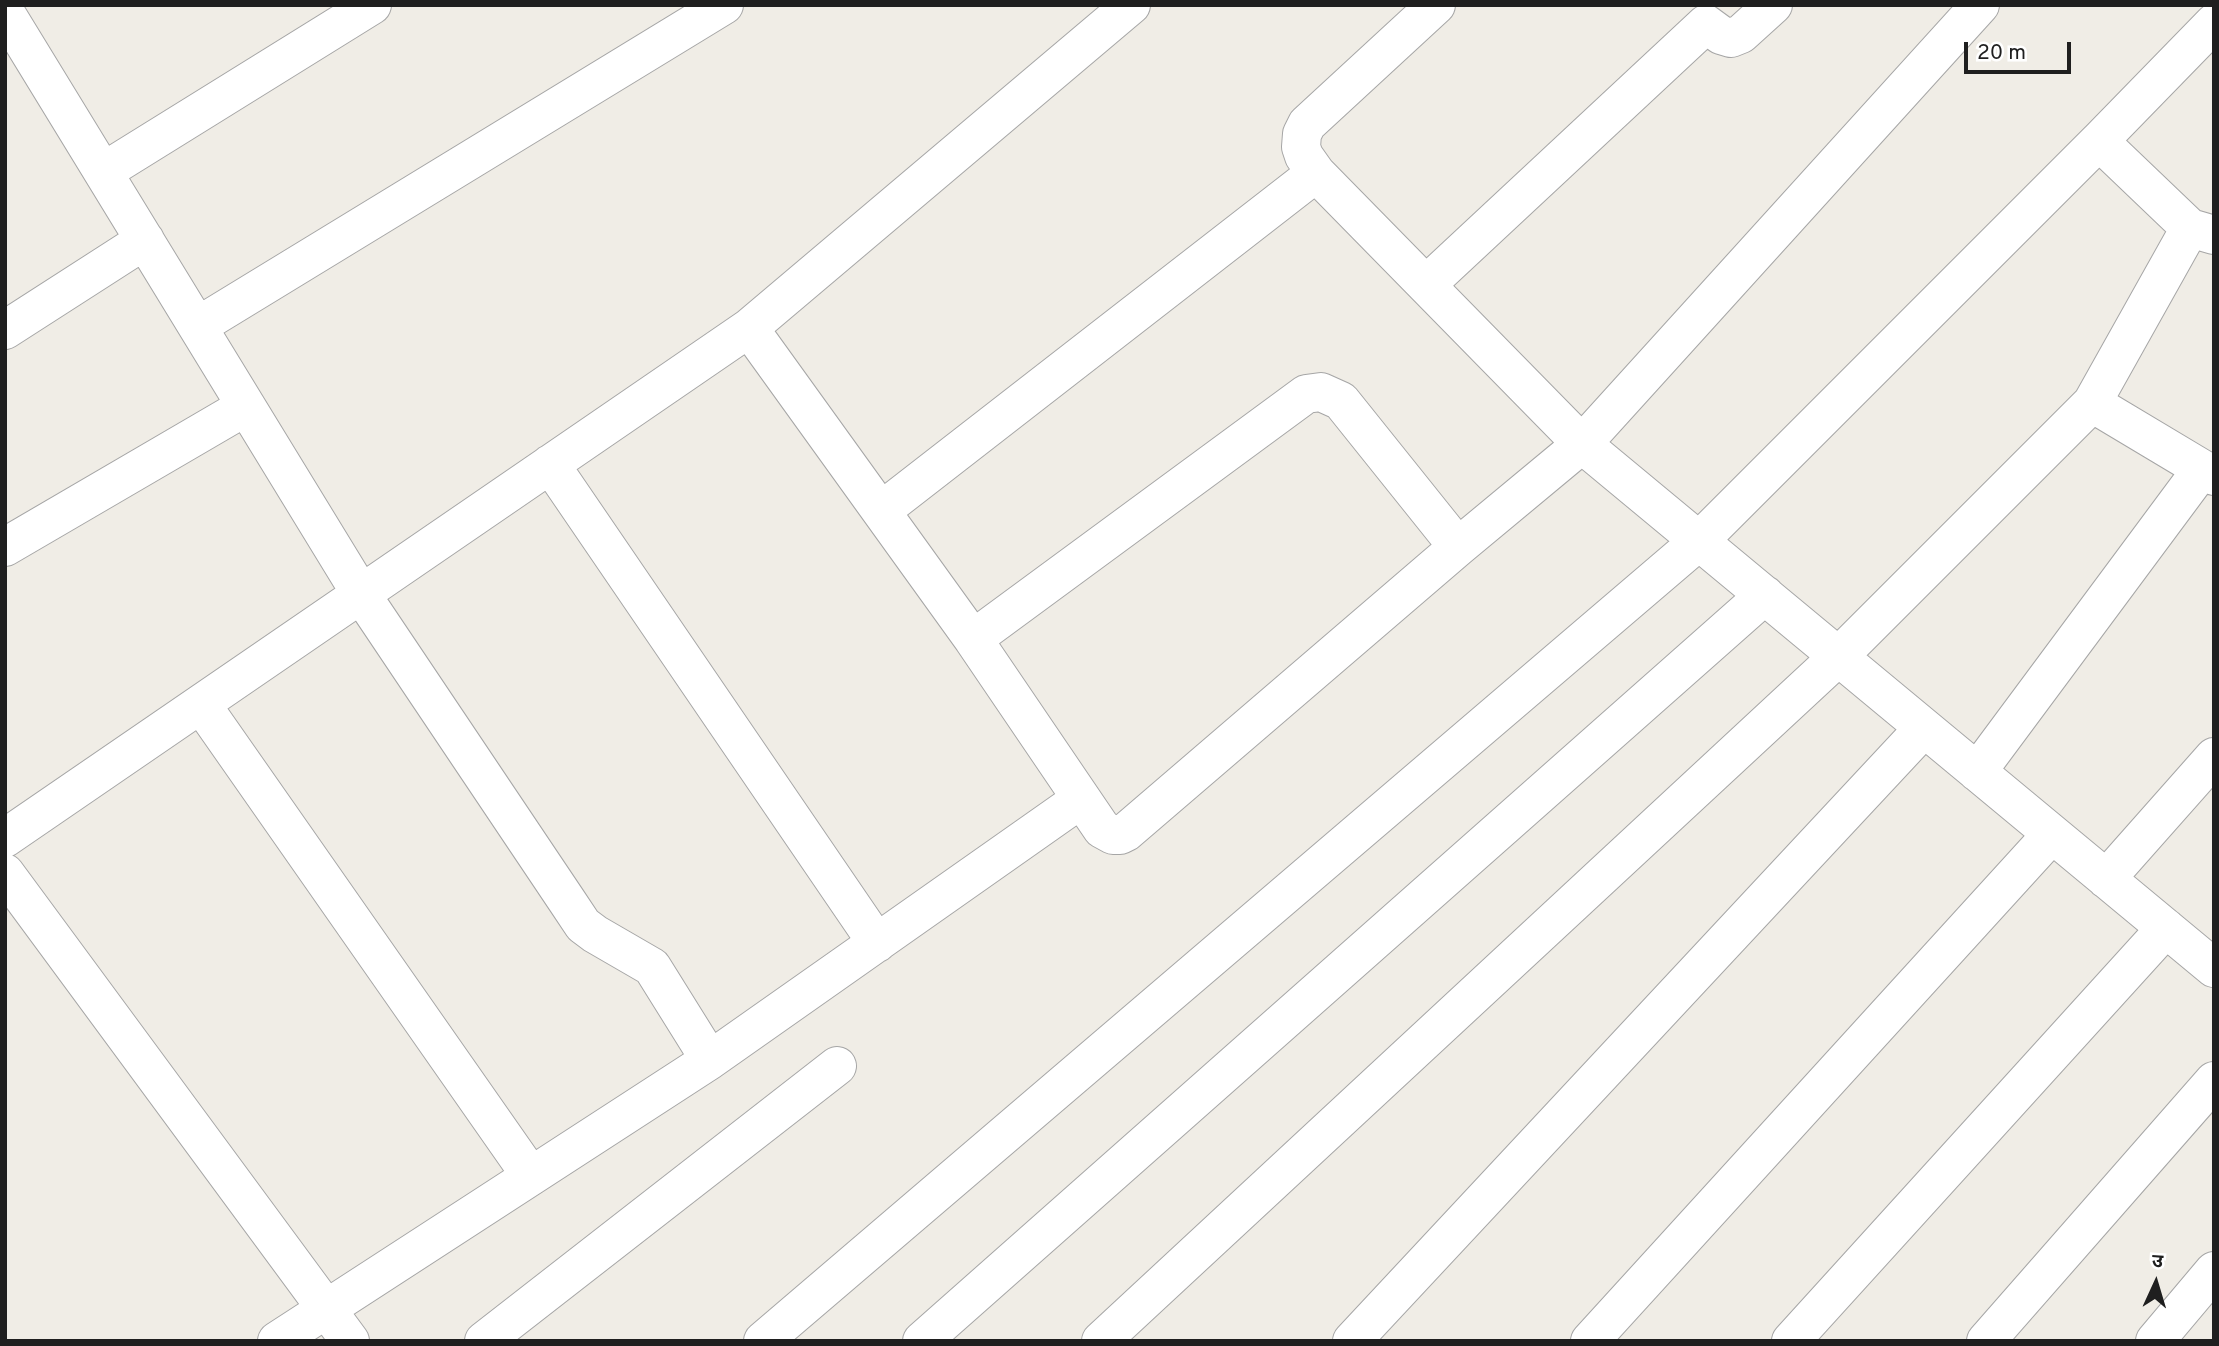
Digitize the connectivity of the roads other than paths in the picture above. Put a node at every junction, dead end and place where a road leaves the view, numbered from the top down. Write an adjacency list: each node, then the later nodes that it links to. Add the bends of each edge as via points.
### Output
1 (372, 5): 11 (street)
2 (724, 5): 16 (street)
3 (1131, 5): 17 (street)
4 (1773, 5): 8 (street, via 1731,38)
5 (1980, 5): 21 (street)
6 (1425, 9): 12 (street, via 1307,124 1301,147)
7 (5, 12): 11 (street)
8 (1698, 15): 15 (street)
9 (2214, 23): 10 (street)
10 (2099, 141): 13 (street); 25 (street)
11 (103, 172): 14 (street)
12 (1316, 173): 15 (street); 24 (street)
13 (2202, 231): 19 (street)
14 (145, 240): 16 (street); 18 (street)
15 (1426, 285): 21 (street)
16 (198, 326): 20 (street)
17 (749, 328): 22 (street); 24 (street)
18 (5, 330)
19 (2092, 403): 23 (street); 31 (street)
20 (245, 407): 26 (street); 28 (street)
21 (1582, 444): 25 (street); 27 (street)
22 (550, 464): 28 (street); 42 (street)
23 (2208, 472): 35 (street)
24 (881, 511): 30 (street)
25 (1699, 541): 29 (street); 53 (street)
26 (5, 547)
27 (1458, 547): 30 (street, via 1341,401 1321,392 1306,394); 36 (street, via 1126,832 1107,832)
28 (361, 594): 32 (street); 44 (street, via 583,925 652,967)
29 (1765, 595): 31 (street); 54 (street)
30 (973, 639): 36 (street)
31 (1838, 657): 33 (street); 55 (street)
32 (201, 704): 38 (street); 47 (street)
33 (1924, 728): 35 (street); 56 (street)
34 (2214, 757): 40 (street)
35 (1977, 772): 37 (street)
36 (1081, 799): 42 (street)
37 (2052, 834): 40 (street); 57 (street)
38 (5, 838)
39 (5, 873): 49 (street)
40 (2106, 879): 41 (street)
41 (2166, 928): 43 (street); 58 (street)
42 (877, 943): 44 (street)
43 (2214, 968)
44 (710, 1060): 47 (street)
45 (837, 1066): 52 (street)
46 (2214, 1081): 59 (street)
47 (531, 1176): 49 (street)
48 (2214, 1271): 60 (street)
49 (325, 1309): 50 (street); 51 (street)
50 (277, 1341)
51 (350, 1341)
52 (484, 1341)
53 (763, 1341)
54 (922, 1341)
55 (1101, 1341)
56 (1352, 1341)
57 (1590, 1341)
58 (1791, 1341)
59 (1986, 1341)
60 (2155, 1341)

